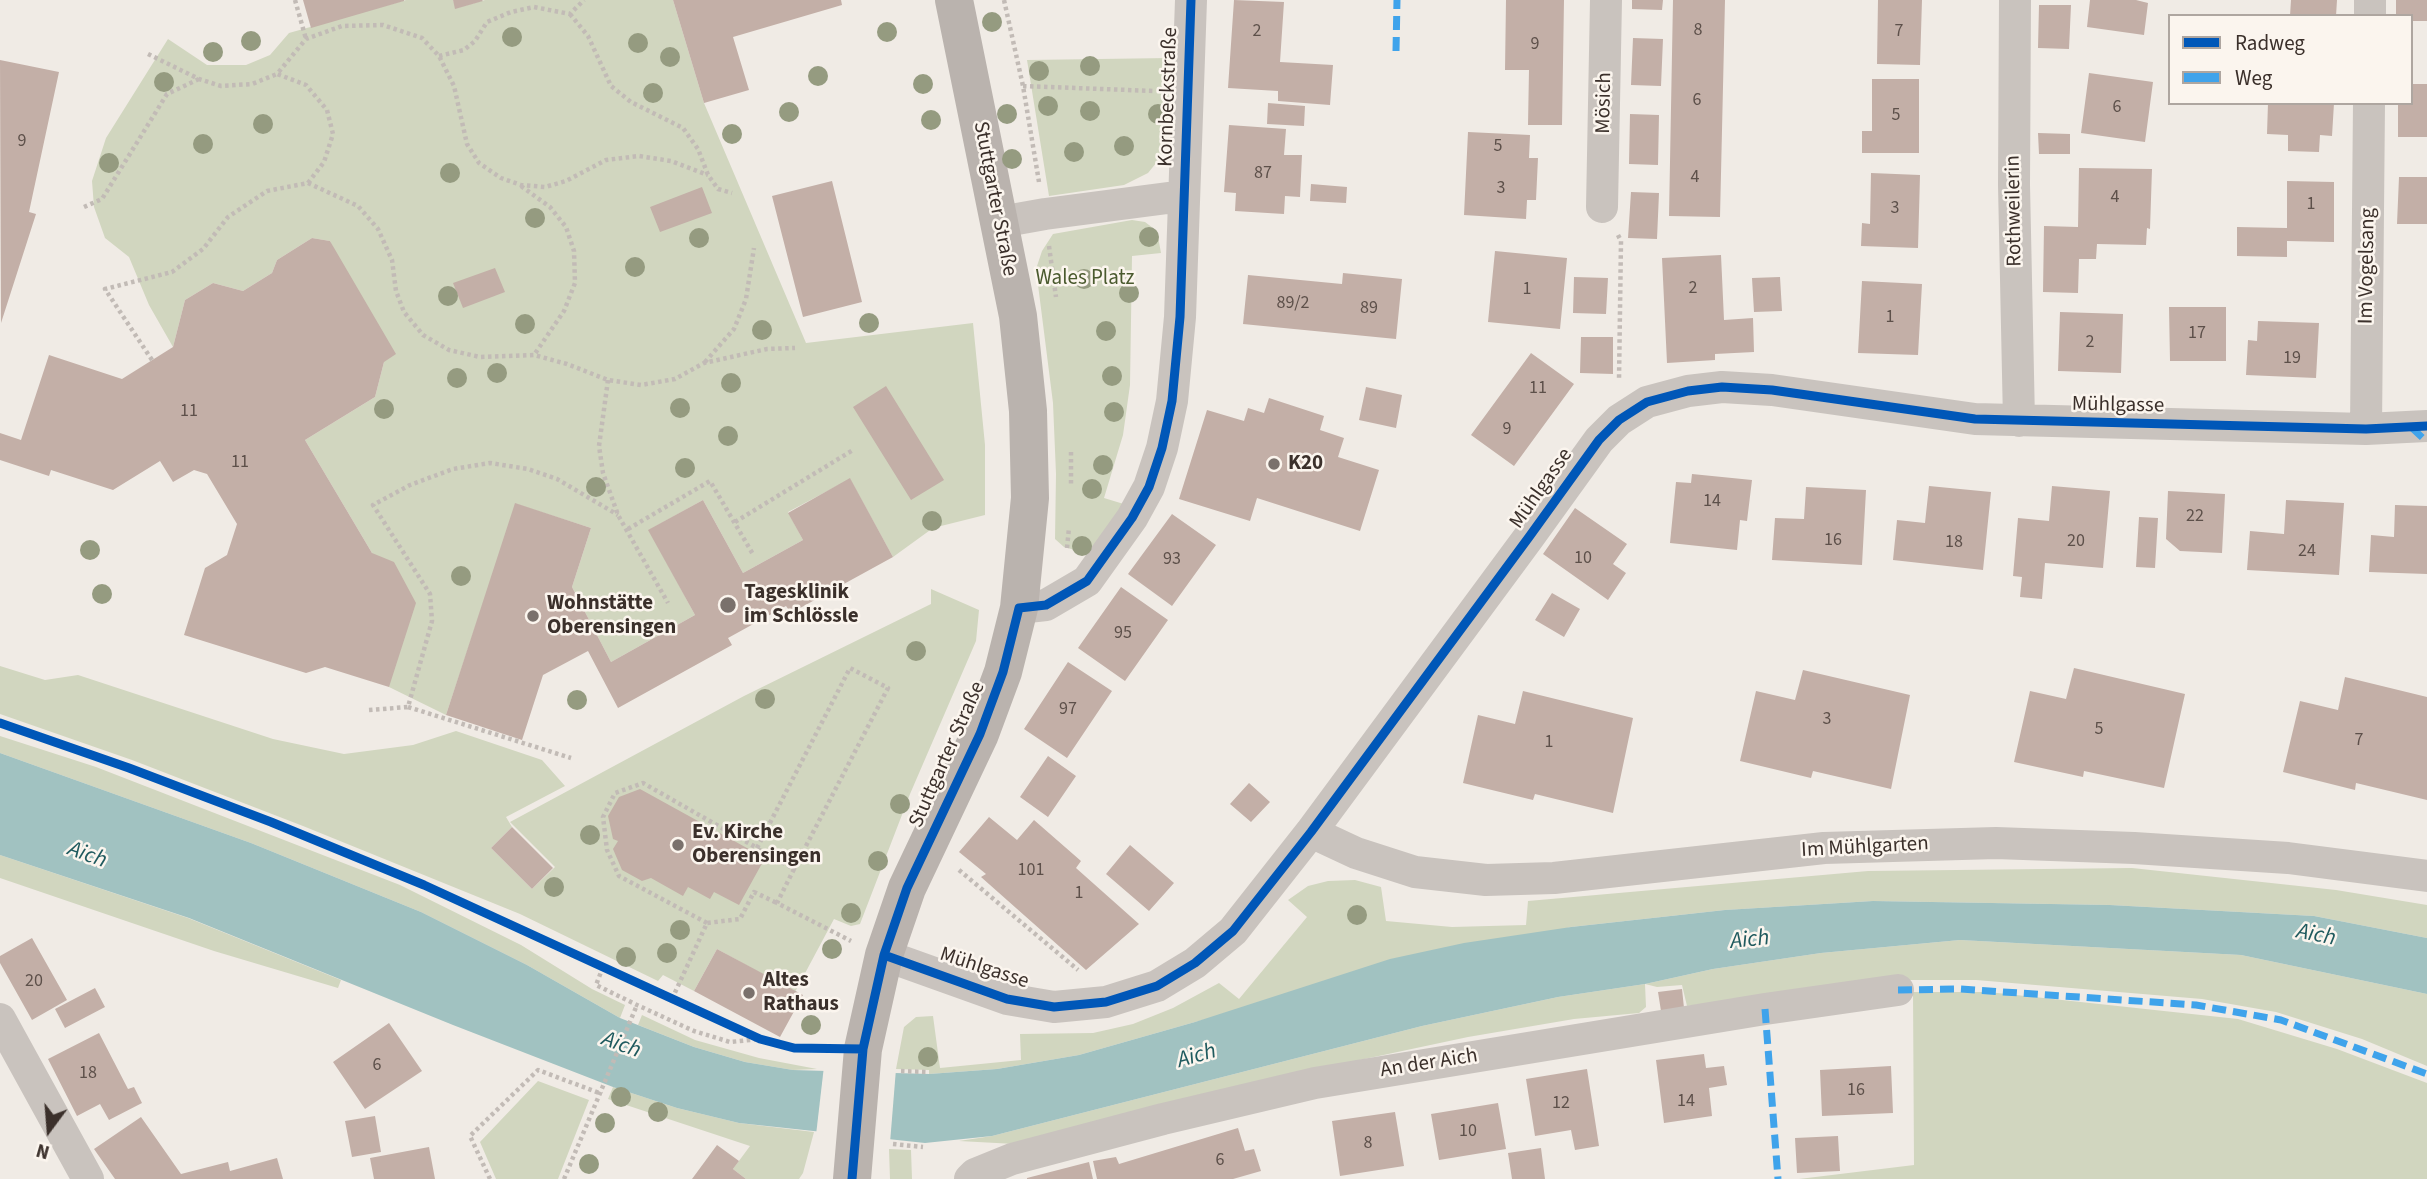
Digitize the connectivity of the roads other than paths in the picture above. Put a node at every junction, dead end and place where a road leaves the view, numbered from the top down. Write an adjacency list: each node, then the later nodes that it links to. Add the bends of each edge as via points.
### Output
1 (954, 0): 8 (main road, Stuttgarter Straße)
2 (1191, 0): 6 (street, Kornbeckstraße)
3 (1606, 0): 7 (street, Mösich)
4 (2015, 0): 9 (street, Rothweilerin)
5 (2369, 105): 11 (street, Im Vogelsang)
6 (1183, 196): 8 (street, Kornbeckstraße); 12 (street, via 1172,401 1149,487 1087,581 1046,605)
7 (1602, 207)
8 (1000, 222): 12 (main road, Stuttgarter Straße, via 1028,411 1030,498)
9 (2019, 421): 11 (street, Mühlgasse); 13 (street, Mühlgasse, via 1722,387 1647,402 1619,419 1599,440)
10 (2427, 426): 11 (street, Mühlgasse)
11 (2366, 429)
12 (1019, 608): 15 (main road, Stuttgarter Straße, via 1003,673 980,734 906,888)
13 (1311, 832): 14 (street, Im Mühlgarten, via 1415,872 1486,880 1554,878 1824,848 1996,843 2288,858); 15 (street, Mühlgasse, via 1233,931 1195,963 1157,986 1106,1002 1054,1007 1007,999)
14 (2427, 876)
15 (884, 955): 18 (main road, Stuttgarter Straße, via 863,1049)
16 (1898, 989): 20 (street, An der Aich, via 1315,1083 1012,1159)
17 (0, 1019): 19 (street)
18 (853, 1163)
19 (88, 1179)
20 (970, 1179)

